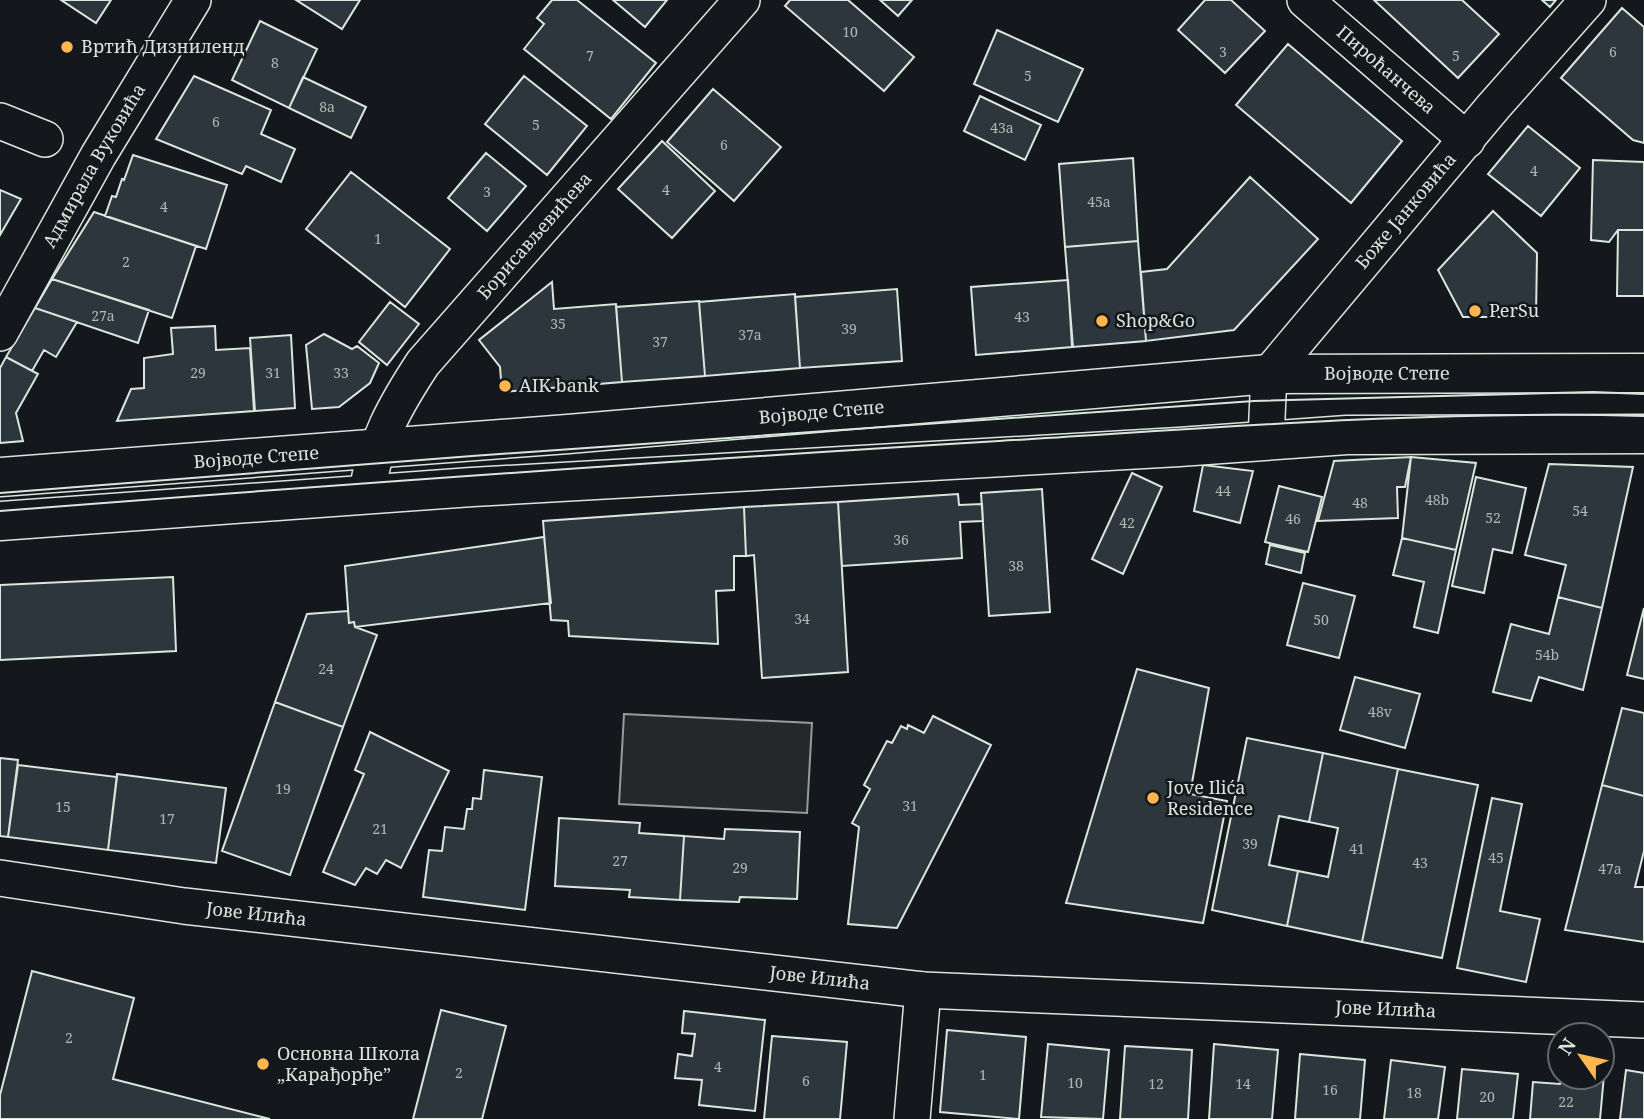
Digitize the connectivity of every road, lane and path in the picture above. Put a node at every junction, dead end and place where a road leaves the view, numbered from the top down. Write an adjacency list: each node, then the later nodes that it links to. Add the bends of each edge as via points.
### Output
1 (193, 0): 8 (street, Адмирала Вуковића, via 98,156)
2 (742, 0): 13 (street, Борисављевићева, via 423,363 391,412)
3 (1305, 0): 7 (street, Пироћанчева)
4 (1588, 0): 7 (street, Боже Јанковића)
5 (0, 121): 6 (street)
6 (45, 139)
7 (1467, 140): 10 (street, Боже Јанковића)
8 (0, 333)
9 (1644, 373): 10 (main road, Војводе Степе)
10 (1269, 374): 12 (street); 13 (main road, Војводе Степе)
11 (1644, 434): 12 (main road)
12 (1266, 439): 15 (main road)
13 (377, 449): 14 (main road, Војводе Степе); 15 (street, Борисављевићева)
14 (0, 477)
15 (367, 494): 16 (main road)
16 (0, 521)
17 (0, 878): 18 (street, Јове Илића, via 184,906)
18 (923, 990): 19 (street, Јове Илића); 20 (street)
19 (1644, 1020)
20 (912, 1119)

